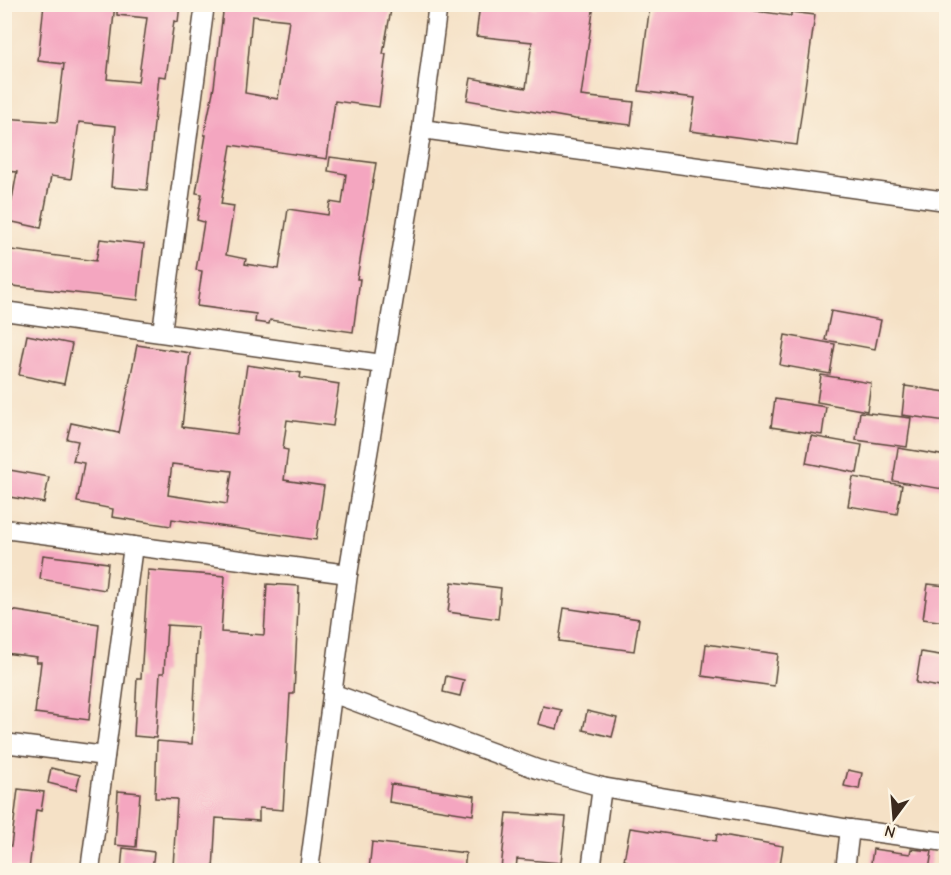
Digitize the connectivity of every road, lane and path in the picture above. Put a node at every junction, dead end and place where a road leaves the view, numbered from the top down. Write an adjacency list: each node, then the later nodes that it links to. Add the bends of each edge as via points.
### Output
1 (206, 4): 6 (street)
2 (438, 4): 3 (street)
3 (422, 129): 4 (street); 7 (street)
4 (946, 201)
5 (4, 310): 6 (street)
6 (162, 332): 7 (street)
7 (382, 364): 10 (street)
8 (4, 529): 9 (street)
9 (133, 546): 10 (street); 13 (street)
10 (348, 574): 11 (street)
11 (332, 693): 14 (street, via 537,769); 18 (street)
12 (4, 743): 13 (street)
13 (105, 756): 17 (street)
14 (602, 787): 15 (street); 19 (street)
15 (850, 829): 16 (street); 20 (street)
16 (946, 842)
17 (90, 870)
18 (309, 870)
19 (591, 870)
20 (845, 870)

